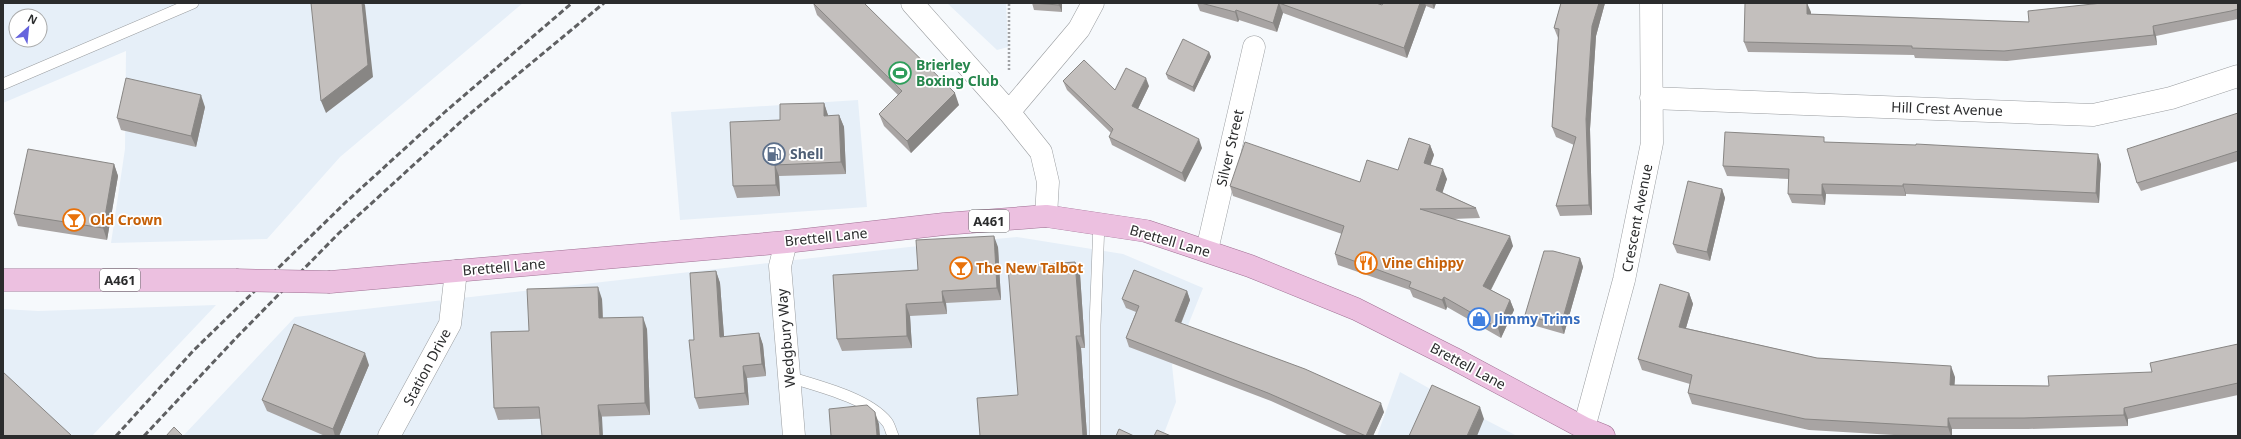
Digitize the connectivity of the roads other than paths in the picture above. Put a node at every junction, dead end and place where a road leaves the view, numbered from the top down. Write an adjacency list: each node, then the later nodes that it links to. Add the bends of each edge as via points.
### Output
1 (193, 3): 7 (lane)
2 (912, 3): 9 (street)
3 (1093, 3): 9 (street, via 1079,29)
4 (1651, 3): 8 (street, Crescent Avenue)
5 (1254, 47): 13 (street, Silver Street)
6 (2238, 76): 8 (street, Hill Crest Avenue, via 2171,98 2093,115)
7 (3, 84)
8 (1651, 98): 17 (street, Crescent Avenue, via 1652,143 1624,280)
9 (1009, 112): 10 (street, via 1041,152 1048,182)
10 (1046, 216): 11 (main road, Brettell Lane / A461); 12 (main road, Brettell Lane / A461, via 944,224)
11 (1099, 224): 13 (main road, Brettell Lane / A461, via 1146,230); 21 (lane, via 1095,325)
12 (786, 242): 14 (main road, Brettell Lane / A461); 16 (street, Wedgbury Way, via 780,266)
13 (1207, 250): 17 (main road, Brettell Lane / A461, via 1356,309)
14 (456, 271): 15 (main road, Brettell Lane / A461, bridge, via 330,282); 18 (street, Station Drive, via 450,324)
15 (3, 280)
16 (789, 377): 19 (street, Wedgbury Way); 20 (lane, via 832,391 866,406 887,422)
17 (1584, 428): 22 (main road, Brettell Lane / A461)
18 (389, 436)
19 (794, 436)
20 (893, 436)
21 (1096, 436)
22 (1604, 436)

